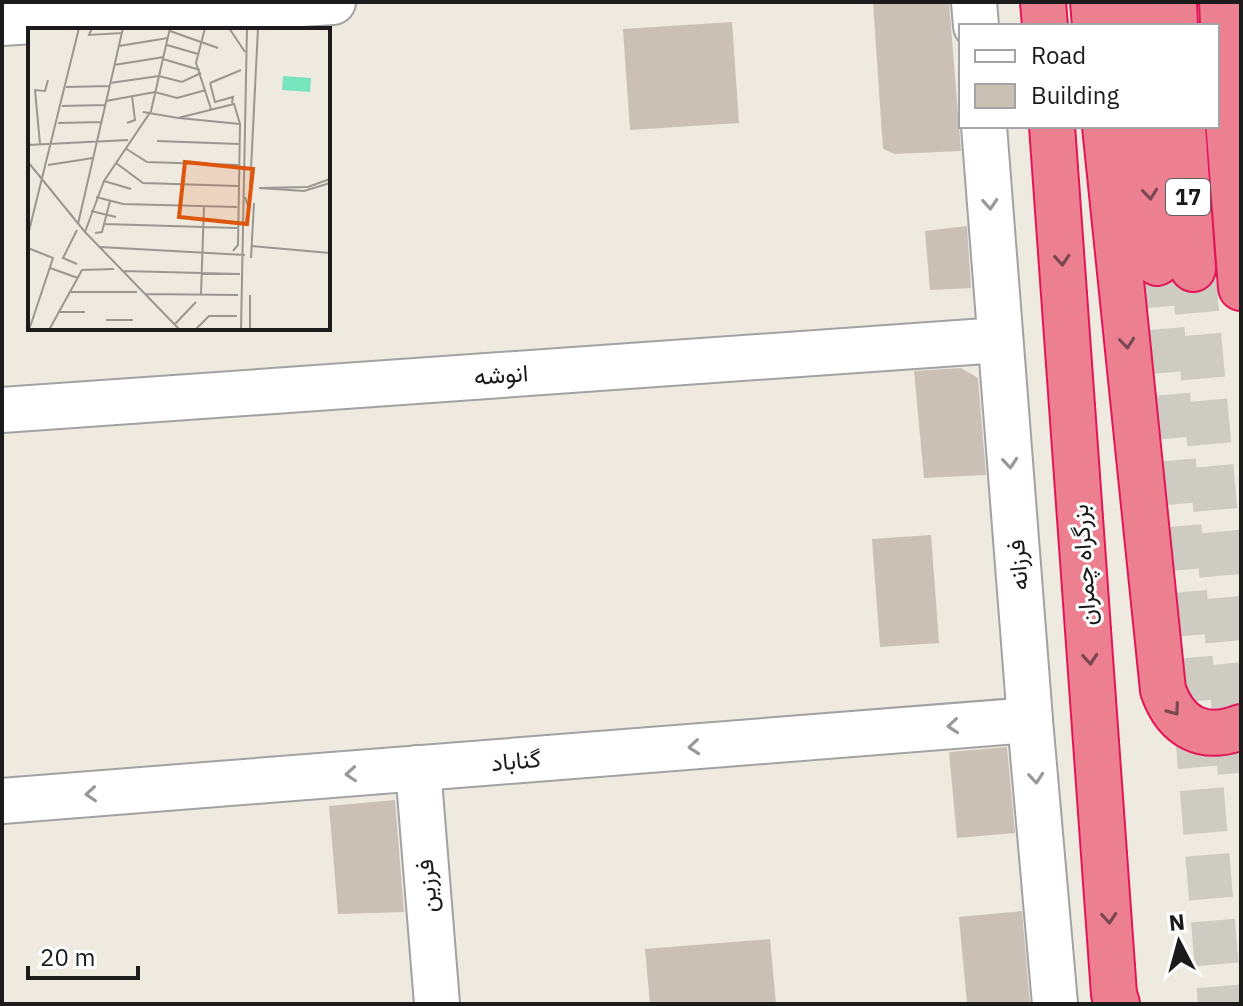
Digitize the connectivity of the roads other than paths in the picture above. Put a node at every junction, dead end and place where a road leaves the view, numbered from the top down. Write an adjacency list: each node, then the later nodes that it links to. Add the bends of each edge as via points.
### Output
1 (333, 2): 8 (street)
2 (974, 2): 9 (street)
3 (1043, 2): 10 (highway)
4 (1093, 2): 11 (highway)
5 (1131, 2): 12 (highway)
6 (1174, 2): 13 (highway)
7 (1222, 2): 19 (highway)
8 (2, 23)
9 (976, 24)
10 (1045, 24)
11 (1095, 24)
12 (1133, 24)
13 (1175, 24)
14 (984, 128): 20 (street, فرزانه, one-way to 20)
15 (1052, 128): 26 (highway, بزرگراه چمران, one-way to 26)
16 (1105, 128): 23 (highway, one-way to 23, via 1163,690 1167,704 1187,726 1215,734)
17 (1143, 128): 18 (highway, 17, one-way to 18, via 1175,266)
18 (1183, 128)
19 (1241, 288)
20 (1000, 340): 21 (street, انوشه); 22 (street, فرزانه, one-way to 22)
21 (2, 410)
22 (1030, 720): 24 (street, گناباد, one-way to 24); 28 (street, فرزانه, one-way to 28)
23 (1241, 727)
24 (418, 768): 25 (street, گناباد, one-way to 25); 27 (street, فرزین)
25 (2, 801)
26 (1114, 1001)
27 (437, 1004)
28 (1055, 1004)

